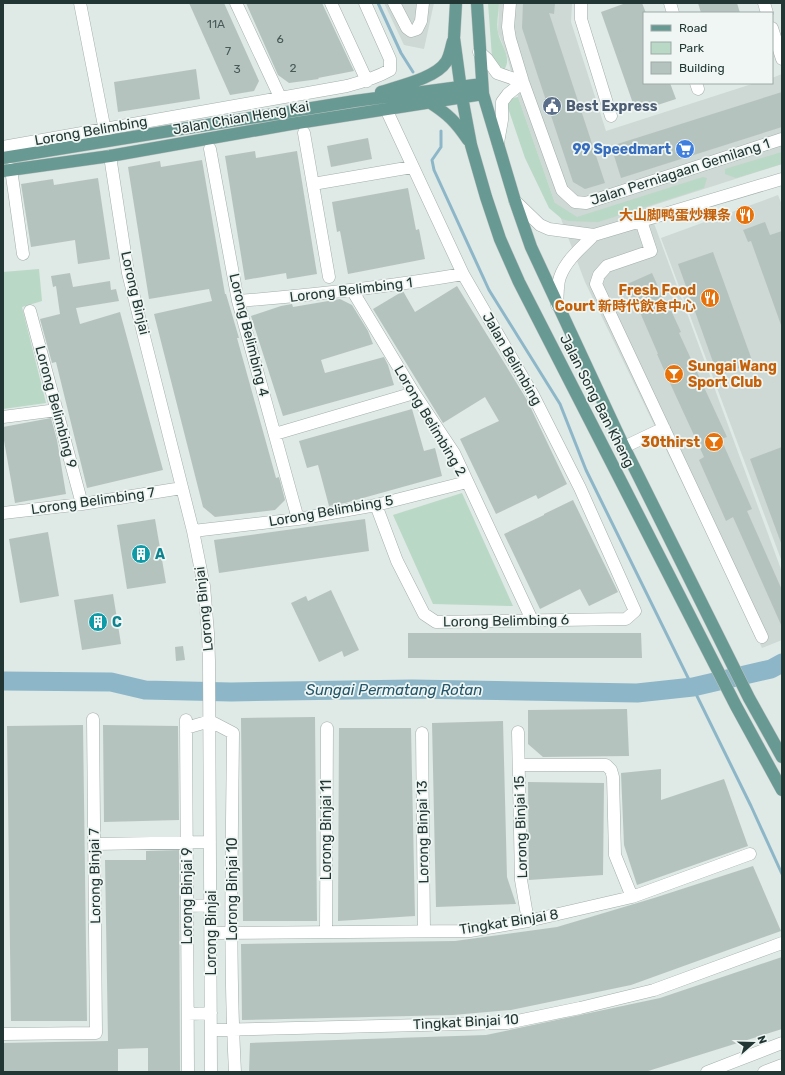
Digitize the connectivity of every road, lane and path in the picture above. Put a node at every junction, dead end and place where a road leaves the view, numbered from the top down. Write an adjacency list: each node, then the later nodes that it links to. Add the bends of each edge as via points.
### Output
1 (80, 3): 24 (street)
2 (236, 3): 19 (street)
3 (331, 3): 15 (street)
4 (365, 3): 15 (street, Lorong Belimbing, via 390,59 390,70)
5 (394, 3): 6 (street, via 411,31 417,30 421,21)
6 (423, 3)
7 (456, 3): 12 (main road, Jalan Song Ban Kheng)
8 (477, 3): 13 (main road, Jalan Song Ban Kheng)
9 (510, 3): 16 (street, Jalan Perniagaan Gemilang 1, via 508,27)
10 (580, 4): 23 (street, via 581,19)
11 (773, 31): 14 (street)
12 (454, 38): 18 (main road, Jalan Song Ban Kheng); 20 (main road, via 447,61 431,75)
13 (479, 52): 16 (street, via 497,73); 17 (main road, Jalan Song Ban Kheng)
14 (782, 60)
15 (368, 81): 19 (street, Lorong Belimbing)
16 (523, 82): 26 (street, Jalan Perniagaan Gemilang 1, via 562,190 575,202 586,203); 28 (street, via 502,102)
17 (483, 89): 18 (main road, Jalan Chian Heng Kai); 28 (main road, Jalan Song Ban Kheng)
18 (461, 92): 20 (main road, Jalan Chian Heng Kai); 21 (main road, Jalan Chian Heng Kai); 29 (main road, Jalan Song Ban Kheng)
19 (280, 97): 24 (street, Lorong Belimbing)
20 (355, 101): 27 (main road, Jalan Chian Heng Kai)
21 (429, 102): 22 (main road, Jalan Chian Heng Kai); 29 (main road, via 445,112 458,125)
22 (386, 109): 32 (main road, Jalan Chian Heng Kai); 34 (street, Jalan Belimbing)
23 (611, 116)
24 (104, 128): 27 (street); 30 (street, Lorong Belimbing)
25 (304, 133): 37 (street)
26 (782, 139)
27 (107, 141): 33 (main road, Jalan Chian Heng Kai)
28 (498, 143): 38 (main road, Jalan Song Ban Kheng)
29 (471, 145): 71 (main road, Jalan Song Ban Kheng, via 500,239 518,282 736,706)
30 (3, 147)
31 (210, 149): 45 (street, Lorong Belimbing 4)
32 (110, 156): 35 (main road, Jalan Chian Heng Kai); 55 (street, Lorong Binjai, via 128,273)
33 (3, 158)
34 (412, 167): 37 (street); 42 (street, Jalan Belimbing)
35 (7, 170): 41 (street)
36 (782, 179): 39 (street)
37 (313, 184): 43 (street)
38 (515, 201): 40 (street, via 540,225 549,229); 46 (main road, Jalan Song Ban Kheng, via 531,247)
39 (641, 221): 40 (street); 51 (street, via 651,251 607,266 596,284)
40 (594, 236): 46 (street, via 563,269 559,278)
41 (23, 254)
42 (463, 274): 44 (street, Lorong Belimbing 1); 61 (street, Jalan Belimbing, via 533,395 580,488)
43 (329, 277)
44 (352, 290): 45 (street, Lorong Belimbing 1); 48 (street, Lorong Belimbing 2)
45 (238, 301): 52 (street, Lorong Belimbing 4)
46 (557, 305): 53 (main road, Jalan Song Ban Kheng)
47 (30, 311): 49 (street, Lorong Belimbing 9)
48 (414, 393): 52 (street); 54 (street, Lorong Belimbing 2, via 454,453)
49 (56, 410): 50 (street); 56 (street, Lorong Belimbing 9)
50 (3, 417)
51 (664, 428): 53 (street); 63 (street)
52 (275, 434): 59 (street, Lorong Belimbing 4)
53 (624, 447): 69 (main road, Jalan Song Ban Kheng, via 749,698)
54 (467, 482): 57 (street, Lorong Belimbing 5); 62 (street, Lorong Belimbing 2)
55 (182, 488): 56 (street, Lorong Belimbing 7); 60 (street, Lorong Binjai)
56 (82, 504): 58 (street, Lorong Belimbing 7)
57 (376, 505): 59 (street, Lorong Belimbing 5); 62 (street, Lorong Belimbing 6, via 397,561 424,614 436,622)
58 (3, 513)
59 (298, 519): 60 (street, Lorong Belimbing 5)
60 (193, 532): 64 (street, Lorong Binjai, via 204,586)
61 (636, 611): 62 (street, Lorong Belimbing 6, via 626,619)
62 (532, 620)
63 (762, 637)
64 (210, 716): 72 (street, Lorong Binjai); 73 (street, Lorong Binjai 9, via 186,724); 83 (street, Lorong Binjai 10, via 233,733)
65 (93, 719): 74 (street, Lorong Binjai 7)
66 (327, 728): 81 (street, Lorong Binjai 11)
67 (518, 732): 70 (street, Lorong Binjai 15)
68 (422, 733): 80 (street, Lorong Binjai 13)
69 (782, 757)
70 (519, 765): 76 (street, via 606,765 611,770 615,855); 79 (street, Lorong Binjai 15, via 522,880)
71 (782, 790)
72 (210, 842): 73 (street); 77 (street, Lorong Binjai)
73 (187, 843): 74 (street); 78 (street, Lorong Binjai 9)
74 (94, 844): 89 (street, Lorong Binjai 7, via 96,1033)
75 (750, 854): 76 (street, Tingkat Binjai 8)
76 (632, 897): 79 (street, Tingkat Binjai 8)
77 (211, 905): 78 (street); 82 (street, Lorong Binjai)
78 (187, 906): 86 (street, Lorong Binjai 9)
79 (528, 921): 80 (street, Tingkat Binjai 8, via 470,931)
80 (424, 931): 81 (street, Tingkat Binjai 8)
81 (326, 932): 83 (street, Tingkat Binjai 8)
82 (211, 933): 83 (street, Tingkat Binjai 8); 85 (street, Lorong Binjai)
83 (232, 933): 88 (street, Lorong Binjai 10)
84 (782, 943): 88 (street, Tingkat Binjai 10, via 654,990 507,1023)
85 (211, 1013): 86 (street); 87 (street, Lorong Binjai)
86 (188, 1014): 92 (street, Lorong Binjai 9)
87 (211, 1030): 88 (street, Tingkat Binjai 10); 93 (street, Lorong Binjai)
88 (233, 1030): 94 (street, Lorong Binjai 10)
89 (3, 1034)
90 (782, 1043): 95 (street)
91 (782, 1065): 96 (street)
92 (188, 1072)
93 (211, 1072)
94 (235, 1072)
95 (707, 1072)
96 (764, 1072)

